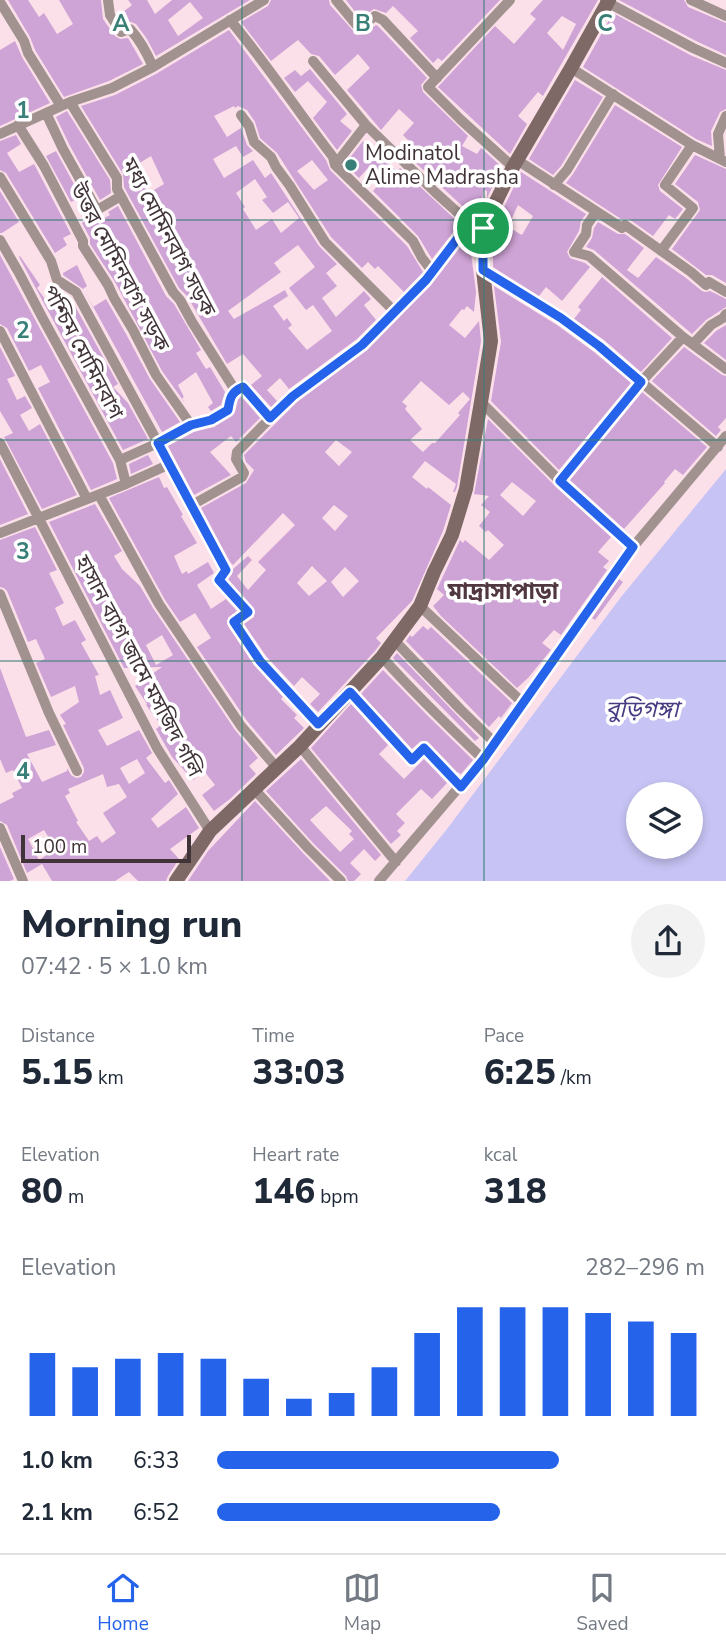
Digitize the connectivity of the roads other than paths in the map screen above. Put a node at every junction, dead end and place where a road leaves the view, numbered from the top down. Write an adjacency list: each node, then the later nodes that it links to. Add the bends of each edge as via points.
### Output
1 (108, 0): 14 (street, via 110,15 121,32 130,29 138,37)
2 (240, 0): 9 (street)
3 (264, 0): 9 (street)
4 (337, 0): 16 (street, via 359,28 375,16 383,20)
5 (510, 0): 16 (street)
6 (691, 0): 10 (street)
7 (607, 1): 13 (street); 15 (street)
8 (0, 2): 18 (street, মধ্য মোমিনবাগ সড়ক, via 28,53)
9 (249, 10): 11 (street)
10 (726, 16)
11 (230, 20): 14 (street); 28 (street)
12 (313, 61): 23 (street)
13 (726, 63)
14 (153, 67): 18 (street)
15 (572, 68): 17 (street); 27 (street)
16 (437, 78): 27 (street, via 428,87)
17 (613, 94): 25 (street); 30 (street)
18 (66, 104): 19 (street); 31 (street, মধ্য মোমিনবাগ সড়ক, via 117,178)
19 (46, 113): 22 (street); 31 (street, via 97,210)
20 (241, 115): 39 (street, via 254,142 271,157 325,242)
21 (726, 117): 26 (street, via 718,134)
22 (19, 125): 24 (street); 49 (street, উত্তর মোমিনবাগ সড়ক, via 156,375)
23 (366, 125): 28 (street); 33 (street)
24 (0, 134)
25 (692, 145): 26 (street); 35 (street, via 666,185 693,208)
26 (723, 160)
27 (515, 163): 30 (street); 33 (street)
28 (335, 165): 37 (street, via 413,241)
29 (0, 177): 52 (street, via 51,261 57,280 76,292)
30 (554, 185): 32 (street)
31 (121, 196): 46 (street, মধ্য মোমিনবাগ সড়ক, via 173,292)
32 (596, 212): 35 (street, via 622,228 625,225); 42 (street, via 574,252 589,256)
33 (479, 228): 36 (street); 37 (street, via 464,230)
34 (0, 240): 54 (street, পশ্চিম মোমিনবাগ)
35 (662, 251): 38 (street, via 706,285 709,282)
36 (483, 270): 45 (street, via 571,325); 47 (street, via 491,341)
37 (432, 271): 39 (street)
38 (726, 292)
39 (395, 312): 48 (street, via 362,345)
40 (726, 314): 43 (street)
41 (0, 331): 59 (street)
42 (684, 337): 43 (street); 45 (street)
43 (694, 344): 44 (street)
44 (726, 369)
45 (641, 382): 53 (street); 56 (street)
46 (235, 390): 48 (street, via 243,387); 49 (street, via 228,410)
47 (481, 402): 56 (street); 65 (street, via 466,489 452,535)
48 (270, 418): 60 (street, via 237,452 242,477)
49 (191, 425): 52 (street)
50 (726, 436): 53 (street)
51 (0, 443): 61 (street)
52 (158, 443): 54 (street); 55 (street)
53 (718, 447): 63 (street)
54 (120, 460): 57 (street, পশ্চিম মোমিনবাগ)
55 (170, 464): 57 (street); 60 (street)
56 (560, 481): 63 (street)
57 (126, 484): 58 (street)
58 (99, 495): 59 (street); 74 (street, via 159,604 241,726)
59 (87, 499): 61 (street)
60 (192, 505): 70 (street, via 226,570 219,580 248,612 234,622 260,661)
61 (39, 517): 62 (street); 79 (street, হাসান ব্যাগ জামে মসজিদ গলি, via 157,748)
62 (0, 533)
63 (633, 547): 69 (street)
64 (0, 594): 75 (street)
65 (420, 606): 66 (street); 69 (street)
66 (394, 640): 67 (street); 71 (street)
67 (382, 657): 68 (street); 73 (street)
68 (350, 692): 70 (street); 76 (street, via 412,760 424,748)
69 (523, 703): 71 (street)
70 (318, 724): 72 (street)
71 (495, 743): 73 (street)
72 (300, 746): 74 (street); 80 (street)
73 (483, 760): 76 (street)
74 (276, 767): 77 (street)
75 (77, 771)
76 (461, 787): 80 (street)
77 (254, 789): 79 (street); 83 (street)
78 (0, 828): 82 (street)
79 (210, 831): 81 (street)
80 (396, 862): 84 (street)
81 (178, 880)
82 (23, 881)
83 (341, 881)
84 (379, 881)

